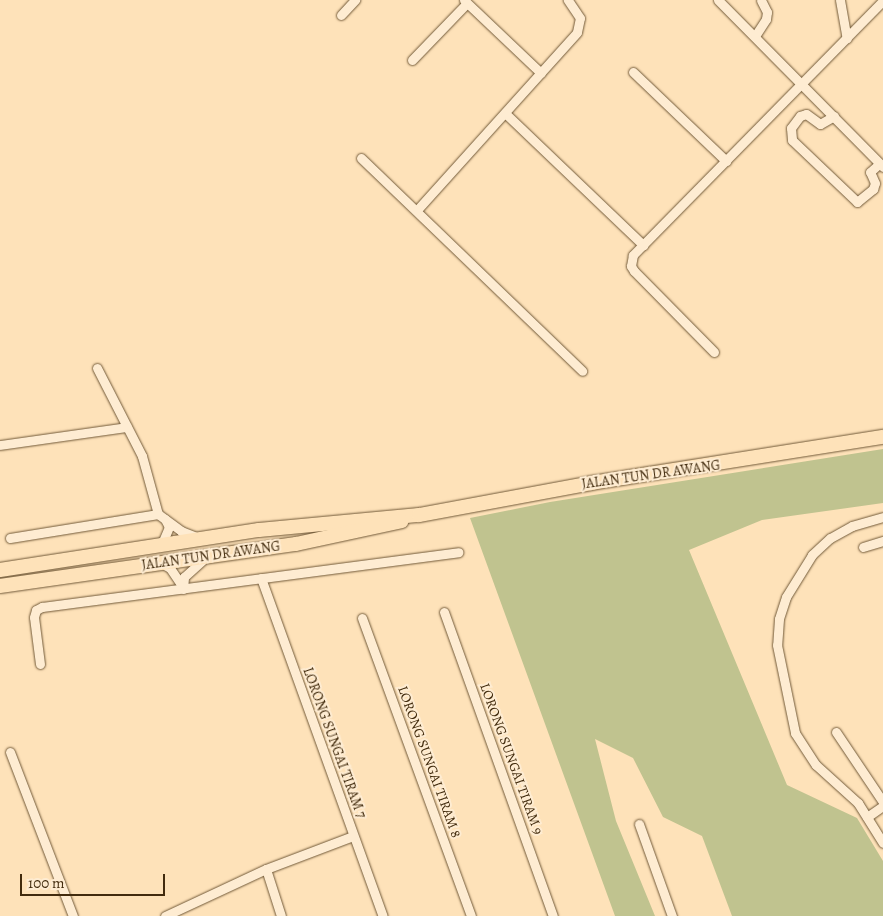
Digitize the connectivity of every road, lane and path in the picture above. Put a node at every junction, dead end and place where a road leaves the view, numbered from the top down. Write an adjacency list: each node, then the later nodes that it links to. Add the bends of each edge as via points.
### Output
1 (355, 0): 8 (street)
2 (568, 0): 13 (street, via 580,18 580,25)
3 (718, 0): 9 (street)
4 (761, 0): 9 (street, via 767,12 766,19)
5 (840, 0): 10 (street)
6 (465, 1): 11 (street); 13 (street)
7 (883, 1): 10 (street)
8 (341, 15)
9 (755, 36): 14 (street)
10 (847, 38): 14 (street)
11 (412, 60)
12 (632, 72): 18 (street)
13 (541, 73): 15 (street)
14 (803, 84): 16 (street); 18 (street)
15 (506, 114): 20 (street); 21 (street)
16 (834, 116): 19 (street); 19 (street, via 820,124 806,114 800,116 792,128 792,140 856,202 873,190 875,183 870,172)
17 (361, 158): 20 (street)
18 (726, 161): 21 (street)
19 (881, 166)
20 (417, 210): 24 (street)
21 (643, 245): 22 (street, via 631,261 634,271)
22 (714, 352)
23 (97, 368): 25 (street)
24 (582, 371)
25 (127, 427): 27 (street); 29 (street, via 142,456)
26 (883, 437): 28 (main road, JALAN TUN DR AWANG, via 591,483)
27 (0, 445)
28 (419, 515): 32 (main road, JALAN TUN DR AWANG); 37 (main road, JALAN TUN DR AWANG, via 388,527)
29 (162, 516): 31 (street); 32 (street, via 189,535); 34 (street, via 169,526 163,541)
30 (883, 517): 49 (street, via 852,526 830,538 812,555 786,597 779,619 777,644 795,733 816,765 852,796)
31 (10, 538)
32 (202, 538): 34 (main road, JALAN TUN DR AWANG)
33 (883, 541): 35 (street)
34 (156, 545): 39 (main road, JALAN TUN DR AWANG)
35 (863, 547)
36 (458, 552): 40 (street)
37 (207, 557): 38 (main road, JALAN TUN DR AWANG); 42 (street, via 184,576)
38 (158, 562): 41 (main road, JALAN TUN DR AWANG); 42 (street, via 170,568)
39 (0, 570)
40 (260, 578): 42 (street); 51 (street, LORONG SUNGAI TIRAM 7)
41 (0, 586)
42 (183, 589): 45 (street, via 36,610)
43 (444, 612): 59 (street, LORONG SUNGAI TIRAM 9)
44 (362, 618): 58 (street, LORONG SUNGAI TIRAM 8)
45 (40, 664)
46 (836, 732): 48 (street)
47 (10, 752): 54 (street)
48 (883, 804): 49 (street)
49 (867, 817): 52 (street)
50 (639, 824): 60 (street)
51 (353, 836): 53 (street); 57 (street, LORONG SUNGAI TIRAM 7)
52 (883, 843)
53 (266, 869): 55 (street); 56 (street)
54 (73, 916)
55 (165, 916)
56 (281, 916)
57 (382, 916)
58 (471, 916)
59 (553, 916)
60 (672, 916)

